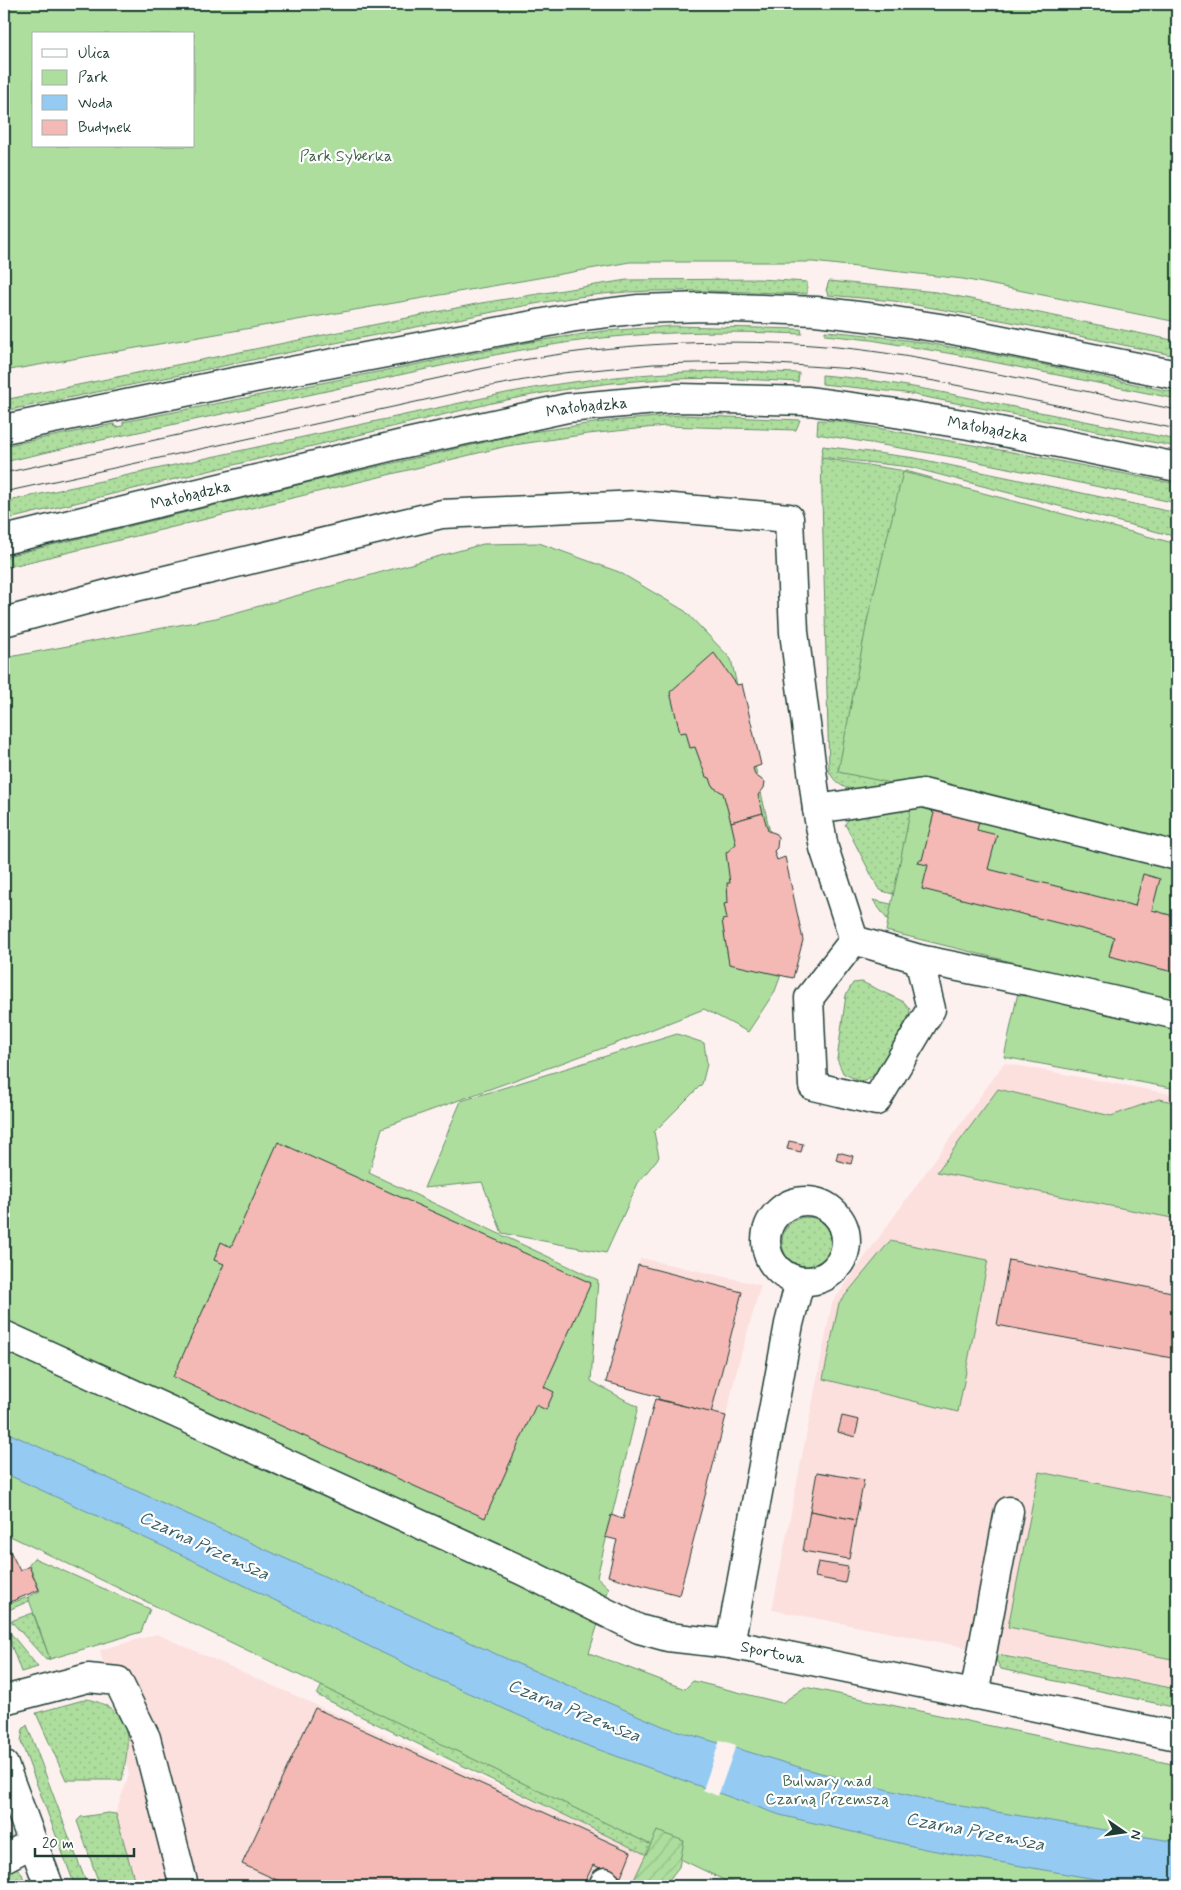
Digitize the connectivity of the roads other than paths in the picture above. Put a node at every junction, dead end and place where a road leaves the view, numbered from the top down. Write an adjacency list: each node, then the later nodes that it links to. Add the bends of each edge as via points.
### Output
1 (1177, 375): 2 (street, via 953,330 855,315 704,307 639,309 575,317)
2 (4, 429)
3 (1177, 467): 4 (street, Małobądzka, via 969,425 809,401 669,399 567,408 402,444)
4 (4, 540)
5 (4, 622): 6 (street, via 115,592 442,514 638,505 789,518 794,632)
6 (817, 809): 7 (street, via 924,793); 8 (street, via 824,848)
7 (1177, 856)
8 (854, 940): 9 (street); 9 (street, via 809,998 813,1086 876,1101 931,1009)
9 (919, 959): 10 (street)
10 (1177, 1015)
11 (800, 1281): 14 (street, Sportowa)
12 (4, 1336): 14 (street, via 523,1571 639,1629 668,1637)
13 (1009, 1511): 15 (street)
14 (730, 1644): 15 (street, Sportowa)
15 (974, 1694): 17 (street, Sportowa)
16 (4, 1700): 22 (street, via 88,1678 118,1681 146,1738)
17 (1177, 1736)
18 (4, 1765): 19 (street)
19 (33, 1843): 20 (street); 21 (street)
20 (4, 1858)
21 (49, 1886)
22 (184, 1886)

